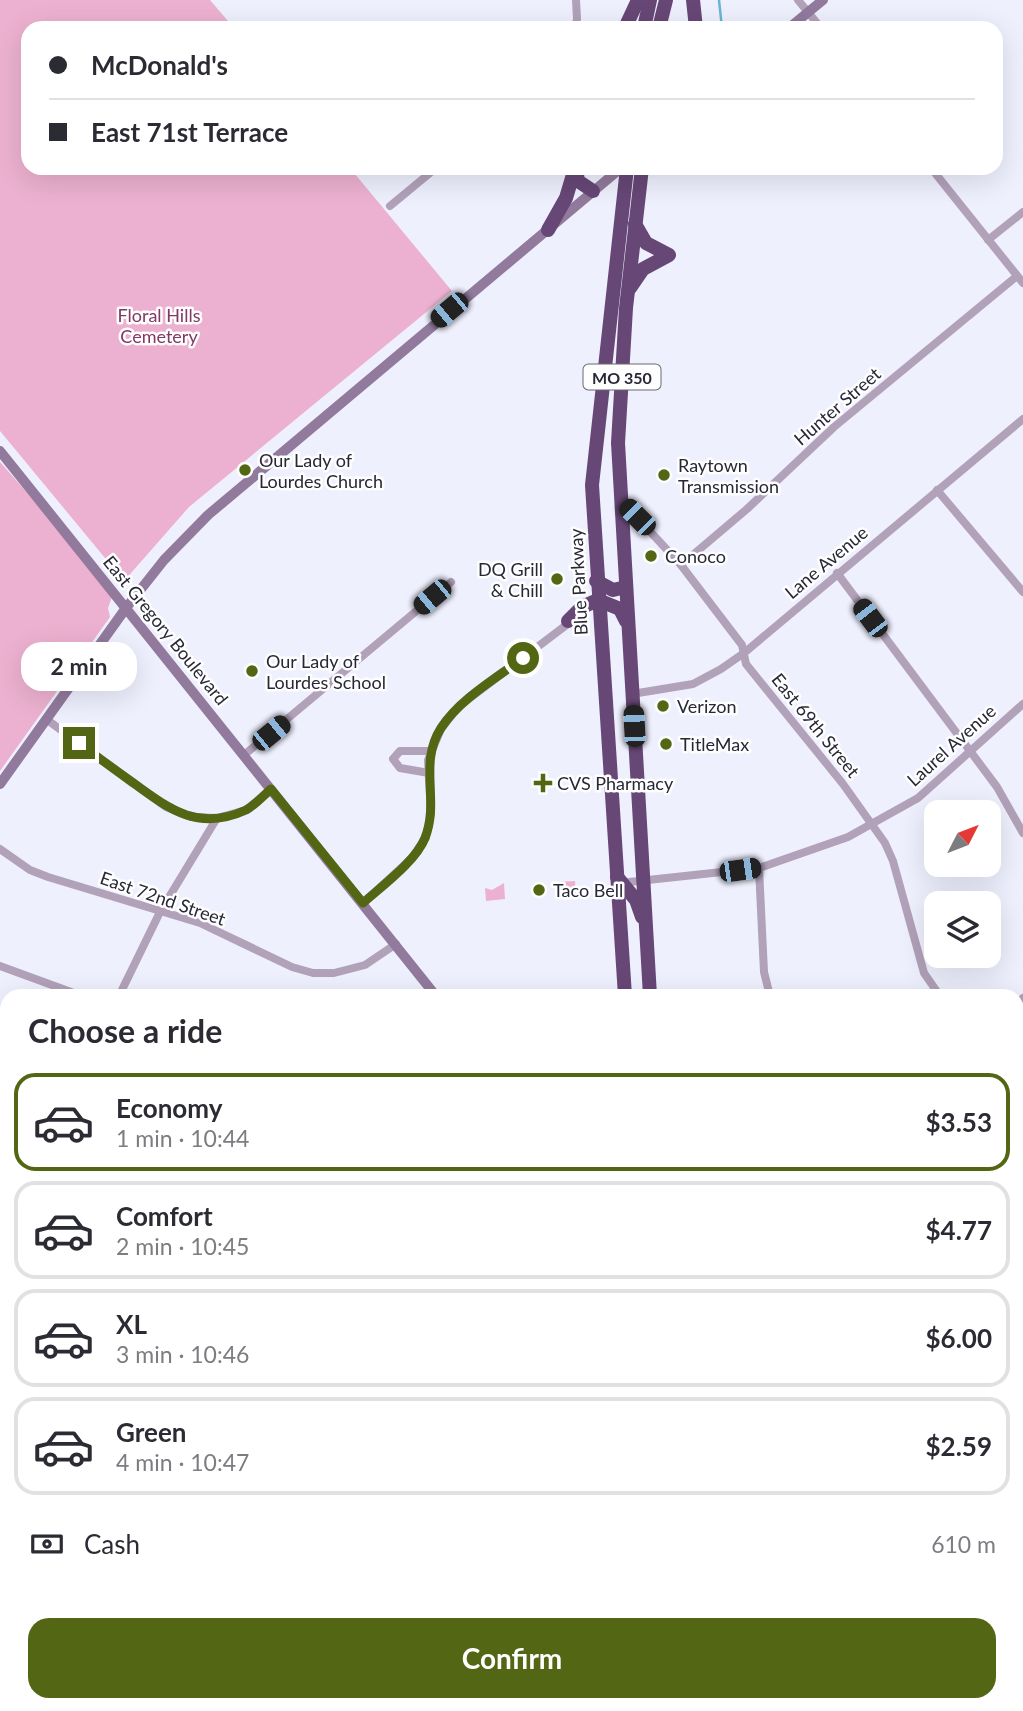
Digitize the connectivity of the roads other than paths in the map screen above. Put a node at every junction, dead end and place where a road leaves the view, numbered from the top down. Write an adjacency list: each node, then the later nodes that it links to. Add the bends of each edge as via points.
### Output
1 (576, 0): 9 (street)
2 (638, 0): 10 (highway)
3 (650, 0): 11 (highway)
4 (666, 0): 12 (highway)
5 (693, 0): 13 (highway)
6 (798, 0): 8 (street)
7 (823, 0): 8 (main road)
8 (808, 12): 14 (main road); 15 (street)
9 (577, 21)
10 (628, 21)
11 (646, 21)
12 (661, 21)
13 (695, 21)
14 (797, 21)
15 (815, 21)
16 (428, 175): 24 (street)
17 (574, 175): 27 (highway)
18 (577, 175): 23 (highway, via 578,181)
19 (612, 175): 23 (main road)
20 (626, 175): 37 (highway, Blue Parkway / MO 350, via 592,485)
21 (641, 175): 26 (highway, MO 350)
22 (937, 175): 28 (street)
23 (593, 191): 27 (main road)
24 (390, 206)
25 (1023, 212): 28 (street)
26 (635, 224): 30 (highway, MO 350); 30 (highway, via 646,243 669,255 643,270)
27 (548, 230): 42 (main road, via 208,515 164,559)
28 (988, 240): 29 (street)
29 (1020, 280): 35 (street, Hunter Street, via 834,427)
30 (628, 293): 34 (highway, MO 350, via 618,443)
31 (1023, 419): 33 (street, Lane Avenue)
32 (0, 452): 42 (main road, East Gregory Boulevard)
33 (937, 490): 36 (street, Lane Avenue); 40 (street)
34 (622, 501): 35 (street, East 69th Street); 39 (highway, MO 350)
35 (681, 565): 46 (street, East 69th Street)
36 (837, 573): 46 (street, Lane Avenue); 51 (street)
37 (596, 581): 39 (highway, via 613,590); 41 (highway, Blue Parkway / MO 350)
38 (451, 582): 52 (street)
39 (626, 587): 45 (highway, MO 350)
40 (1023, 592)
41 (598, 600): 43 (highway, Blue Parkway / MO 350); 44 (highway); 45 (highway, via 620,609)
42 (126, 608): 49 (main road); 52 (main road, East Gregory Boulevard)
43 (599, 618): 44 (highway, via 584,615); 62 (highway, Blue Parkway / MO 350)
44 (568, 622): 50 (street, via 458,707)
45 (629, 629): 47 (highway, MO 350)
46 (744, 653): 47 (street, Lane Avenue, via 693,684); 57 (street, East 69th Street, via 746,664)
47 (632, 694): 61 (highway, MO 350)
48 (1023, 704): 51 (street, Laurel Avenue)
49 (47, 719): 54 (main road); 56 (street, via 166,807 191,817)
50 (431, 751): 53 (street); 53 (street, via 400,751 393,759 400,768)
51 (970, 751): 57 (street, Laurel Avenue, via 918,798); 58 (street)
52 (244, 755): 55 (main road, East Gregory Boulevard)
53 (429, 773): 63 (street, via 431,814 421,847)
54 (0, 784)
55 (271, 789): 56 (street, via 246,810); 63 (main road, East Gregory Boulevard)
56 (217, 818): 64 (street)
57 (872, 824): 60 (street, Laurel Avenue, via 831,844); 74 (street, East 69th Street, via 893,861 911,934 924,973)
58 (1023, 832)
59 (0, 849): 64 (street, East 72nd Street, via 30,870)
60 (759, 868): 61 (street, Laurel Avenue); 73 (street)
61 (643, 880): 62 (street, Laurel Avenue); 65 (highway, MO 350)
62 (619, 881): 65 (highway, via 636,900); 71 (highway, Blue Parkway / MO 350)
63 (363, 903): 66 (main road, East Gregory Boulevard)
64 (160, 912): 66 (street, East 72nd Street, via 201,923 313,973 365,965); 69 (street)
65 (646, 928): 72 (highway, MO 350)
66 (396, 944): 70 (main road, East Gregory Boulevard)
67 (0, 966): 68 (street)
68 (63, 989)
69 (122, 989)
70 (431, 989)
71 (625, 989)
72 (650, 989)
73 (768, 989)
74 (935, 989)

